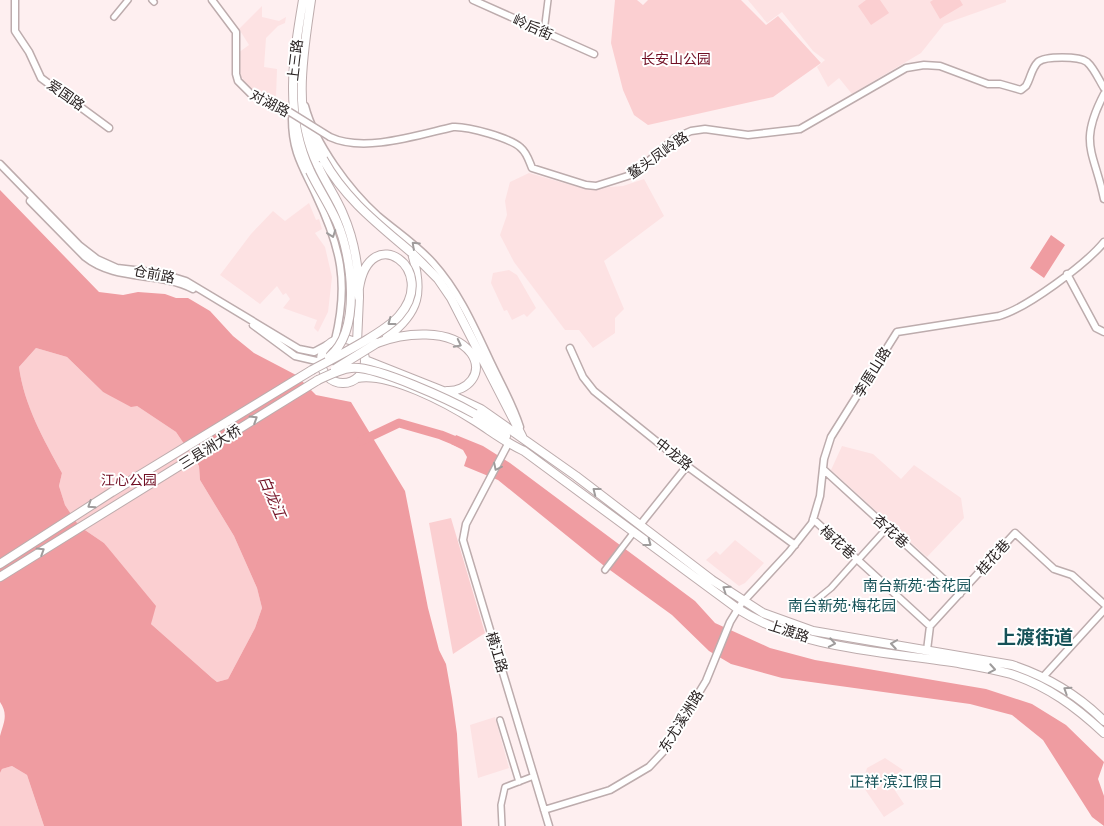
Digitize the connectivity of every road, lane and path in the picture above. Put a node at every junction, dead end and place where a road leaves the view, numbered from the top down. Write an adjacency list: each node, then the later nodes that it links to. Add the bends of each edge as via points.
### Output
1 (15, 0): 16 (street, 爱国路, via 15,31 39,75)
2 (128, 0): 8 (street)
3 (212, 0): 17 (street, 对湖路, bridge, via 236,32 238,81 252,95 277,104)
4 (303, 0): 14 (main road, 上三路, via 294,56)
5 (311, 0): 12 (main road, 上三路)
6 (472, 0): 9 (street, 岭后街)
7 (548, 0): 9 (street)
8 (114, 16)
9 (544, 32): 10 (street, 岭后街)
10 (594, 54)
11 (1104, 88): 17 (street, 鳌头凤岭路, via 1090,65 1081,59 1041,60 1021,90 988,84 946,68 912,66 800,129 748,134 695,130 675,138 634,174 592,186 532,168 519,146 465,127 380,142 348,142)
12 (301, 90): 15 (main road, 上三路); 21 (street, via 316,132)
13 (1104, 94): 22 (street, via 1094,113 1089,144)
14 (292, 106): 19 (main road, 上三路, via 297,140); 23 (street, via 294,148)
15 (305, 124): 19 (main road); 25 (main road, bridge, via 334,178 350,199)
16 (110, 128)
17 (330, 137)
18 (0, 164): 33 (street, 仓前路, via 79,244 105,264 186,281 298,349 314,352)
19 (314, 168): 27 (main road, bridge, via 343,214 355,254); 28 (main road, bridge, via 345,230); 37 (main road, bridge, via 345,246 351,294 349,317 341,341 332,355)
20 (0, 169): 36 (street, 仓前路, via 95,265 186,286 251,324 295,356)
21 (351, 188): 23 (street); 41 (street, one-way to 21, via 514,406 460,300 413,243 378,216)
22 (1104, 199)
23 (320, 206): 30 (street, one-way to 30, via 337,249 343,278 343,301)
24 (1104, 242): 26 (street, 李厝山路)
25 (412, 253): 32 (main road, via 418,275 416,300 406,321); 41 (main road, via 438,279 451,298)
26 (1067, 274): 29 (street, via 1096,328); 45 (street, 李厝山路, via 1009,313 897,332 833,433)
27 (359, 288): 28 (main road, bridge); 37 (main road, one-way to 37, bridge, via 364,268 382,256 395,256 409,268 409,299 396,320)
28 (358, 297): 31 (main road)
29 (1104, 332)
30 (335, 340): 31 (main road); 33 (main road)
31 (354, 342): 35 (main road, via 361,348)
32 (377, 343): 39 (main road, bridge); 40 (main road, one-way to 40, via 400,335 435,335 465,348 475,362 473,378 464,389)
33 (327, 345): 36 (main road, via 321,354)
34 (570, 348): 44 (street, 中龙路, via 591,388)
35 (365, 360): 38 (main road); 40 (main road, 上渡路)
36 (321, 362): 38 (main road, via 322,369 331,380 344,383)
37 (312, 370): 52 (main road, 三县洲大桥, one-way to 52)
38 (357, 378): 42 (main road, 上渡路, via 376,377 402,385 473,420)
39 (318, 380): 43 (main road, bridge, via 336,371 358,368 422,388 475,414); 54 (main road, 三县洲大桥, one-way to 39)
40 (443, 391): 41 (main road, 上渡路, via 481,409)
41 (524, 438): 47 (main road, 上渡路, one-way to 41)
42 (507, 448): 43 (main road, 上渡路); 68 (street, 横江路, one-way to 68, via 463,529 464,545)
43 (524, 451): 49 (main road, 上渡路)
44 (687, 466): 47 (street); 50 (street, 中龙路)
45 (822, 469): 46 (street, 李厝山路, via 820,496); 48 (street, 杏花巷)
46 (813, 519): 50 (street, 李厝山路); 51 (street, 梅花巷)
47 (640, 525): 56 (main road, 上渡路, one-way to 47)
48 (887, 528): 51 (street); 55 (street, 杏花巷)
49 (634, 532): 53 (street); 59 (main road, 上渡路, one-way to 59)
50 (795, 545): 56 (street, 李厝山路)
51 (857, 560): 58 (street); 62 (street, 梅花巷)
52 (0, 564)
53 (605, 570)
54 (0, 577)
55 (960, 594): 57 (street, 桂花巷, via 1015,533 1054,569 1072,575); 62 (street, 桂花巷)
56 (743, 601): 59 (street, 李厝山路); 63 (main road, 上渡路, one-way to 56, via 806,629 769,616)
57 (1104, 604)
58 (810, 605)
59 (738, 609): 61 (street, 李厝山路); 67 (main road, 上渡路, one-way to 67, via 768,626 804,638 999,670 1022,677 1066,700)
60 (1104, 610): 64 (street)
61 (730, 622): 70 (street, 东尤溪洲路, via 706,681 663,752 649,767 602,794)
62 (930, 626): 63 (street)
63 (927, 650): 64 (main road, 上渡路, via 1000,662)
64 (1043, 676): 66 (main road, 上渡路, one-way to 64, via 1078,698)
65 (500, 720): 69 (street)
66 (1104, 721)
67 (1104, 734)
68 (534, 776): 69 (street); 70 (street, 横江路)
69 (519, 782): 71 (street, via 505,787)
70 (544, 810): 72 (street, 横江路)
71 (502, 826)
72 (549, 826)

